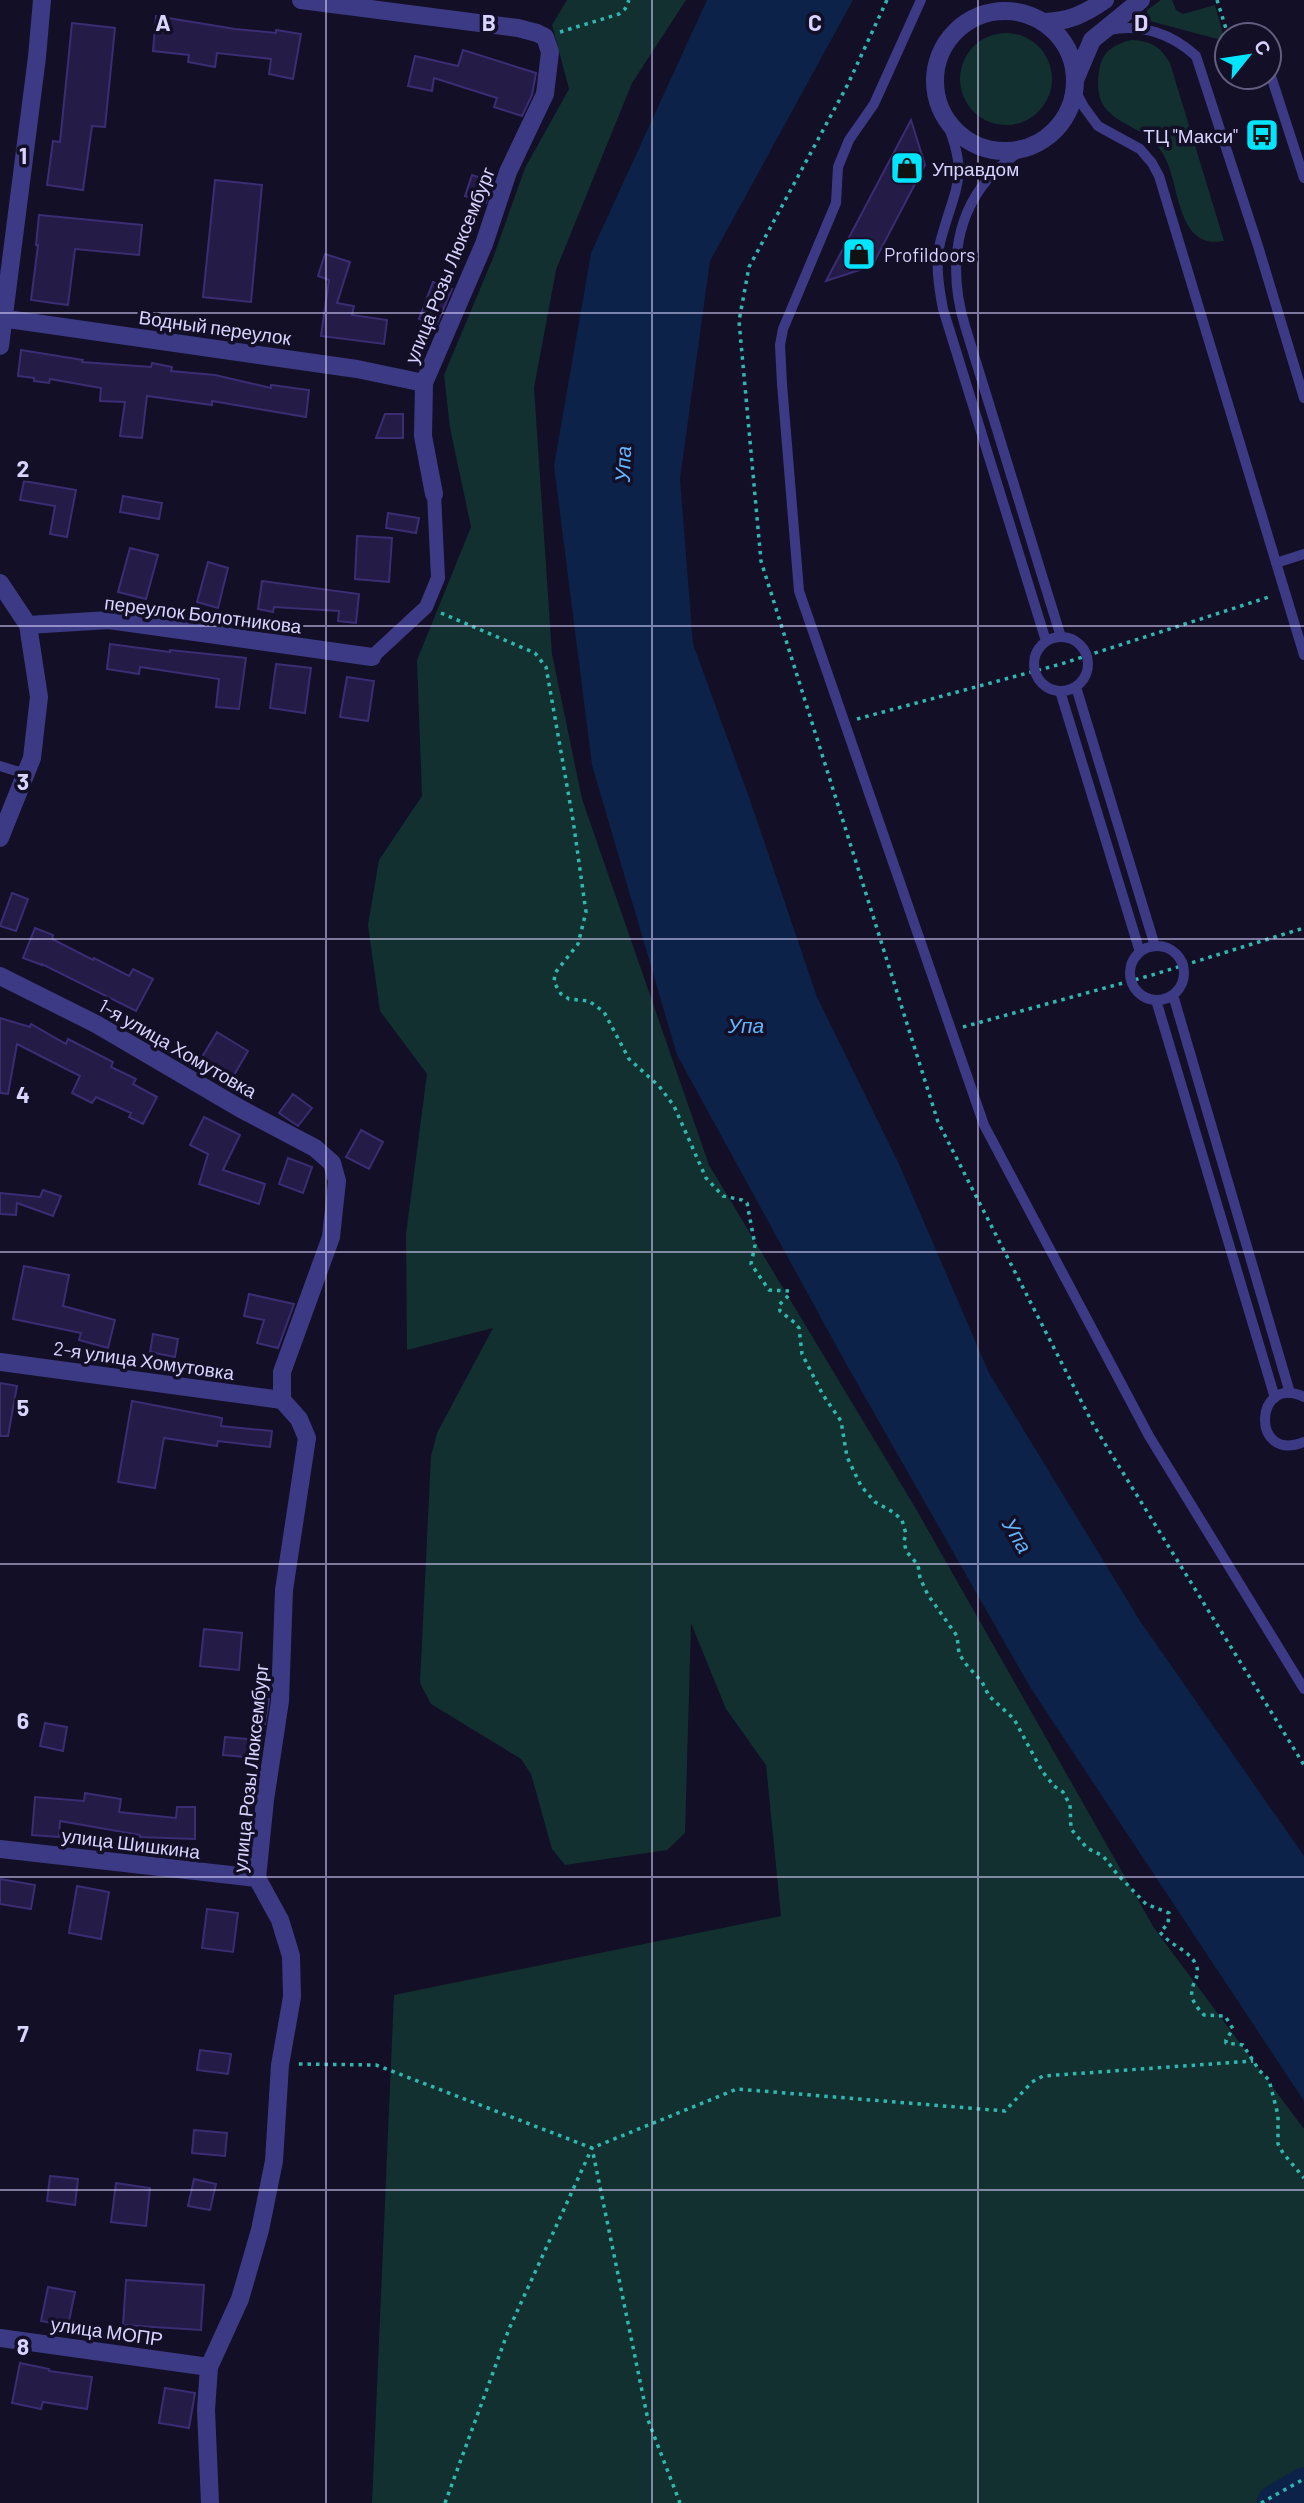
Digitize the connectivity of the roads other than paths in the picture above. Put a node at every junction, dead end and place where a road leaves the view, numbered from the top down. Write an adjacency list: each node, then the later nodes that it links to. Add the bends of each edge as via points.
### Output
1 (41, 0): 16 (street)
2 (302, 0): 18 (street, улица Розы Люксембург, via 518,28 545,37 550,52 545,94 508,172 484,244)
3 (921, 0): 45 (lane, via 874,104 845,149 838,167 836,203 783,329 780,345 799,591 984,1125 1142,1422)
4 (979, 0): 9 (street)
5 (1021, 0): 8 (street)
6 (1105, 0): 8 (street, via 1062,22)
7 (1141, 0): 10 (street)
8 (1038, 19): 9 (street, via 1012,11 991,11); 11 (street, via 1066,47)
9 (954, 32): 13 (street, via 941,50 934,72)
10 (1101, 32): 11 (street, via 1092,40); 19 (lane, via 1122,27 1149,30 1196,56)
11 (1075, 84): 14 (street, via 1070,108 1059,126); 22 (lane, via 1098,126 1140,149 1159,176)
12 (1276, 91): 15 (lane)
13 (944, 116): 14 (street, via 959,134 979,146 1002,151); 26 (lane, via 959,155 960,173 939,245 943,309)
14 (1024, 148): 25 (lane, via 988,178 964,219 956,252 956,285)
15 (1304, 178)
16 (2, 318): 17 (street); 18 (street, Водный переулок, via 358,369)
17 (0, 346)
18 (424, 383): 20 (street, улица Розы Люксембург, via 424,436)
19 (1304, 398)
20 (434, 494): 28 (street, улица Розы Люксембург, via 438,578 426,607)
21 (1304, 554): 22 (lane)
22 (1276, 563): 27 (lane)
23 (0, 583): 24 (street)
24 (28, 625): 28 (street, переулок Болотникова, via 109,620); 32 (street, via 39,697 33,758)
25 (1061, 636): 26 (lane); 29 (lane, via 1074,640 1087,656 1088,670)
26 (1046, 641): 30 (lane, via 1035,654 1035,671 1044,686)
27 (1304, 655)
28 (372, 657)
29 (1076, 687): 30 (lane); 34 (lane)
30 (1060, 691): 35 (lane)
31 (0, 766): 32 (lane)
32 (26, 774): 33 (street)
33 (0, 838)
34 (1155, 946): 35 (lane); 37 (lane, via 1172,951 1183,966 1182,981)
35 (1140, 952): 38 (lane, via 1130,965 1131,981 1140,995)
36 (0, 976): 43 (street, 1-я улица Хомутовка, via 96,1024 314,1148 332,1163 337,1181 331,1237 282,1372)
37 (1173, 995): 38 (lane); 40 (lane)
38 (1156, 1000): 42 (lane)
39 (0, 1362): 43 (street, 2-я улица Хомутовка)
40 (1290, 1393): 41 (lane); 42 (lane)
41 (1304, 1397)
42 (1275, 1398): 44 (lane, via 1264,1418 1268,1434 1288,1446)
43 (282, 1400): 47 (street, улица Розы Люксембург, via 299,1419 307,1438 284,1590 281,1701)
44 (1304, 1443)
45 (1304, 1689)
46 (0, 1849): 47 (street, улица Шишкина)
47 (257, 1878): 49 (street, улица Розы Люксембург, via 281,1920 291,1956 292,1997 279,2065 274,2161 260,2230 240,2299)
48 (0, 2338): 49 (street, улица МОПР)
49 (209, 2367): 50 (street, улица Розы Люксембург)
50 (210, 2503)

